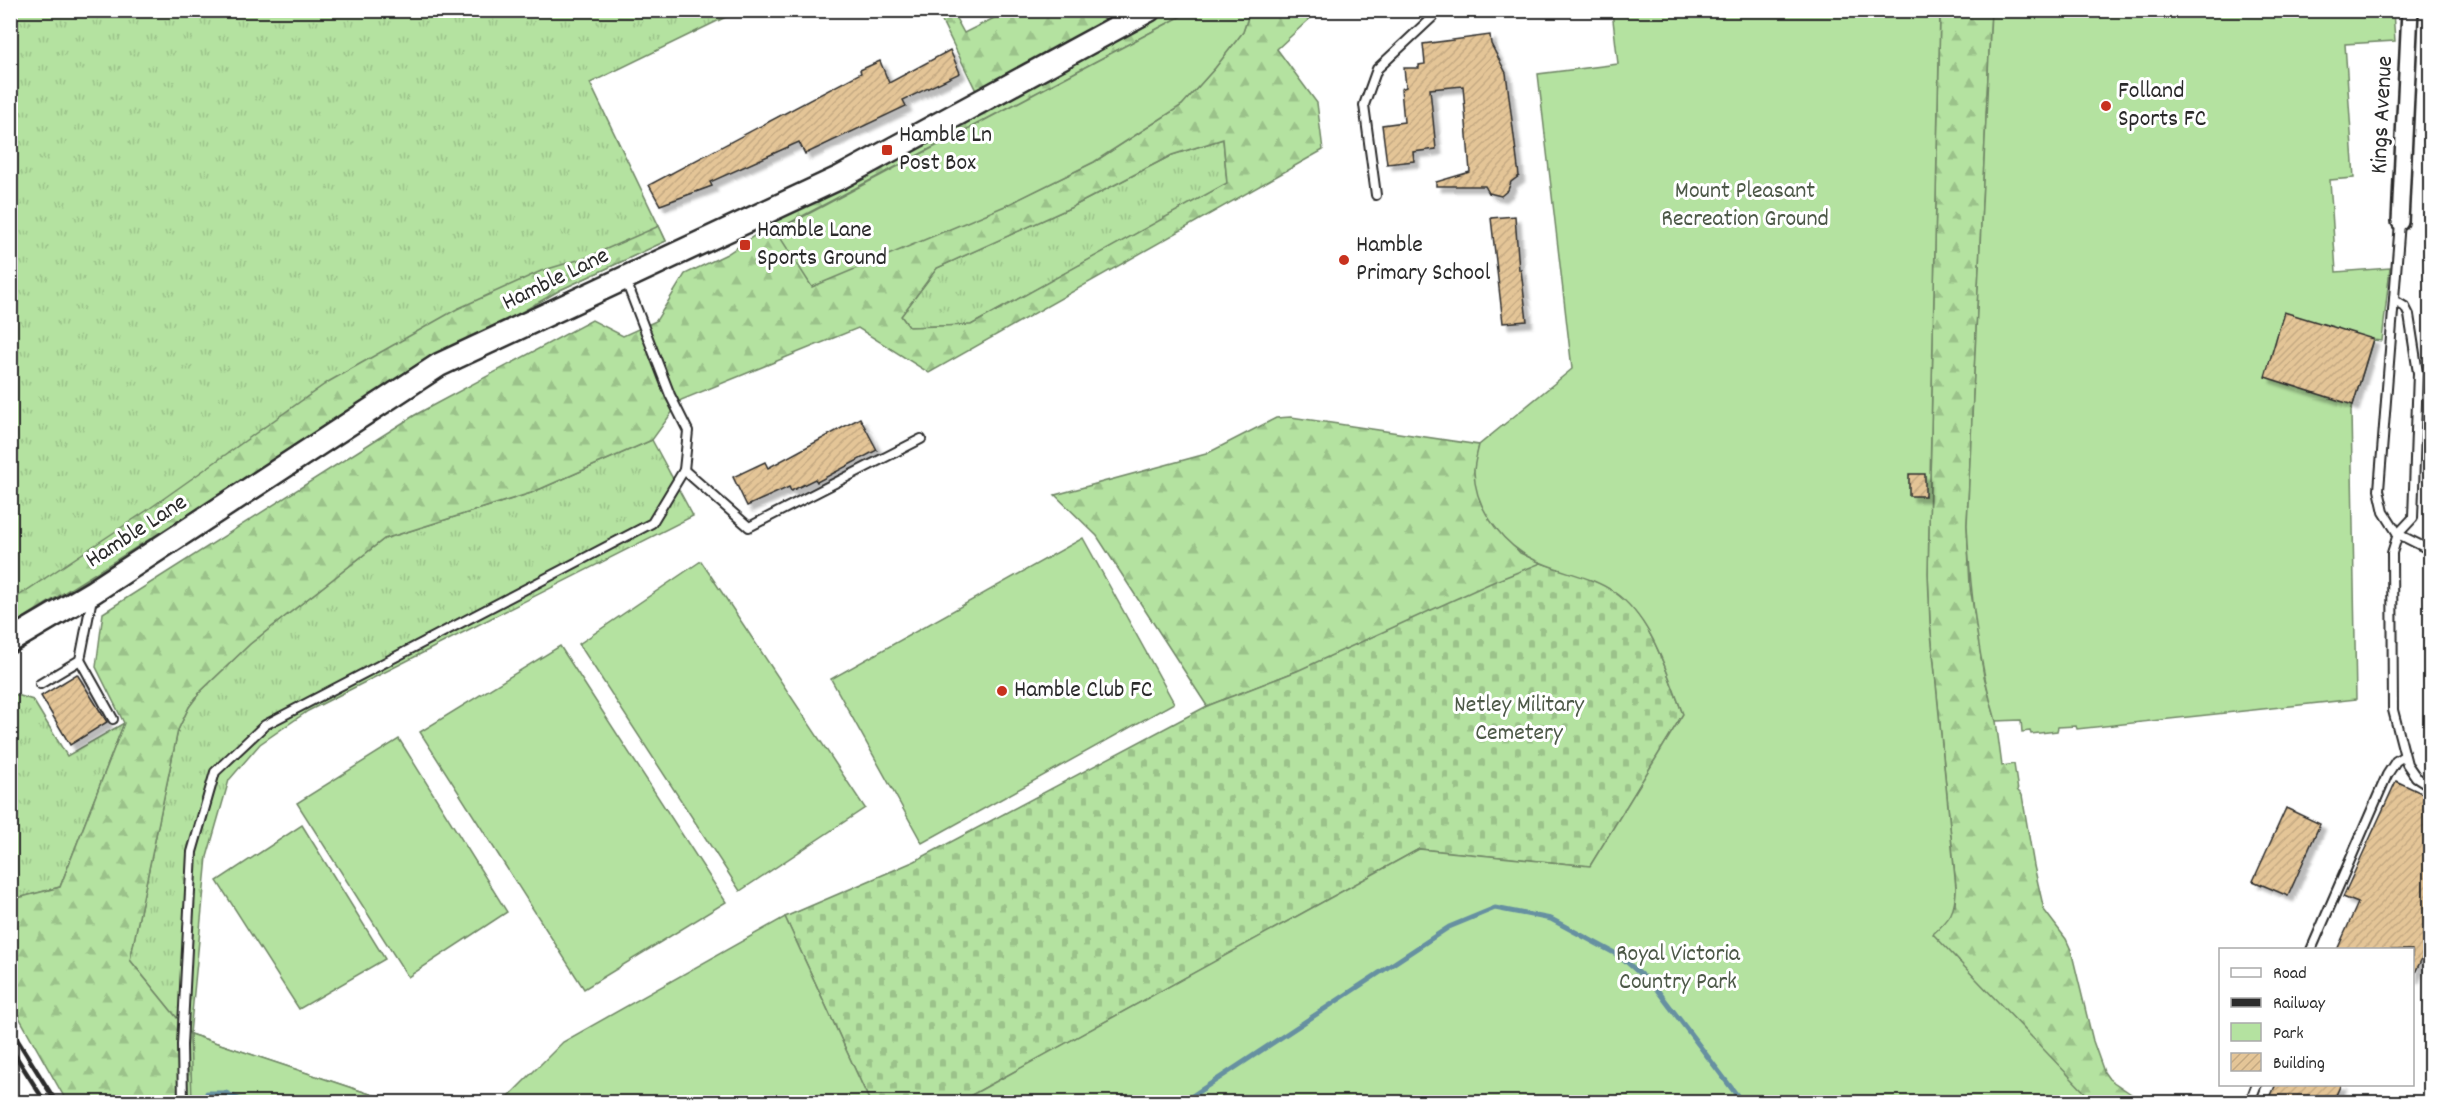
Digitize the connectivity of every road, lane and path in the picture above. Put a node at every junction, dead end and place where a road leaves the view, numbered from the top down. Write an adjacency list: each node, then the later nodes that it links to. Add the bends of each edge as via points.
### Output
1 (1149, 10): 6 (main road, Hamble Lane, via 841,177)
2 (1440, 10): 4 (lane, via 1377,69 1364,105)
3 (2410, 10): 5 (street, Kings Avenue)
4 (1376, 195)
5 (2400, 222): 7 (lane)
6 (624, 277): 9 (lane, via 688,431); 12 (main road, Hamble Lane, via 440,365)
7 (2395, 301): 10 (lane, via 2379,482 2384,512); 10 (lane, via 2409,315 2418,373 2413,518)
8 (921, 439): 9 (lane, via 749,527)
9 (684, 470): 22 (lane, via 652,523 265,725 214,772 192,852 182,1045)
10 (2398, 534): 11 (lane); 17 (lane, via 2391,553 2391,694)
11 (2430, 550)
12 (93, 592): 13 (main road, Hamble Lane); 14 (lane)
13 (10, 641)
14 (80, 660): 15 (lane); 16 (lane)
15 (40, 684)
16 (113, 719)
17 (2403, 756): 18 (lane, via 2416,777); 19 (lane, via 2390,769)
18 (2430, 786)
19 (2312, 948)
20 (2256, 1086): 21 (lane)
21 (2251, 1099)
22 (183, 1102)

